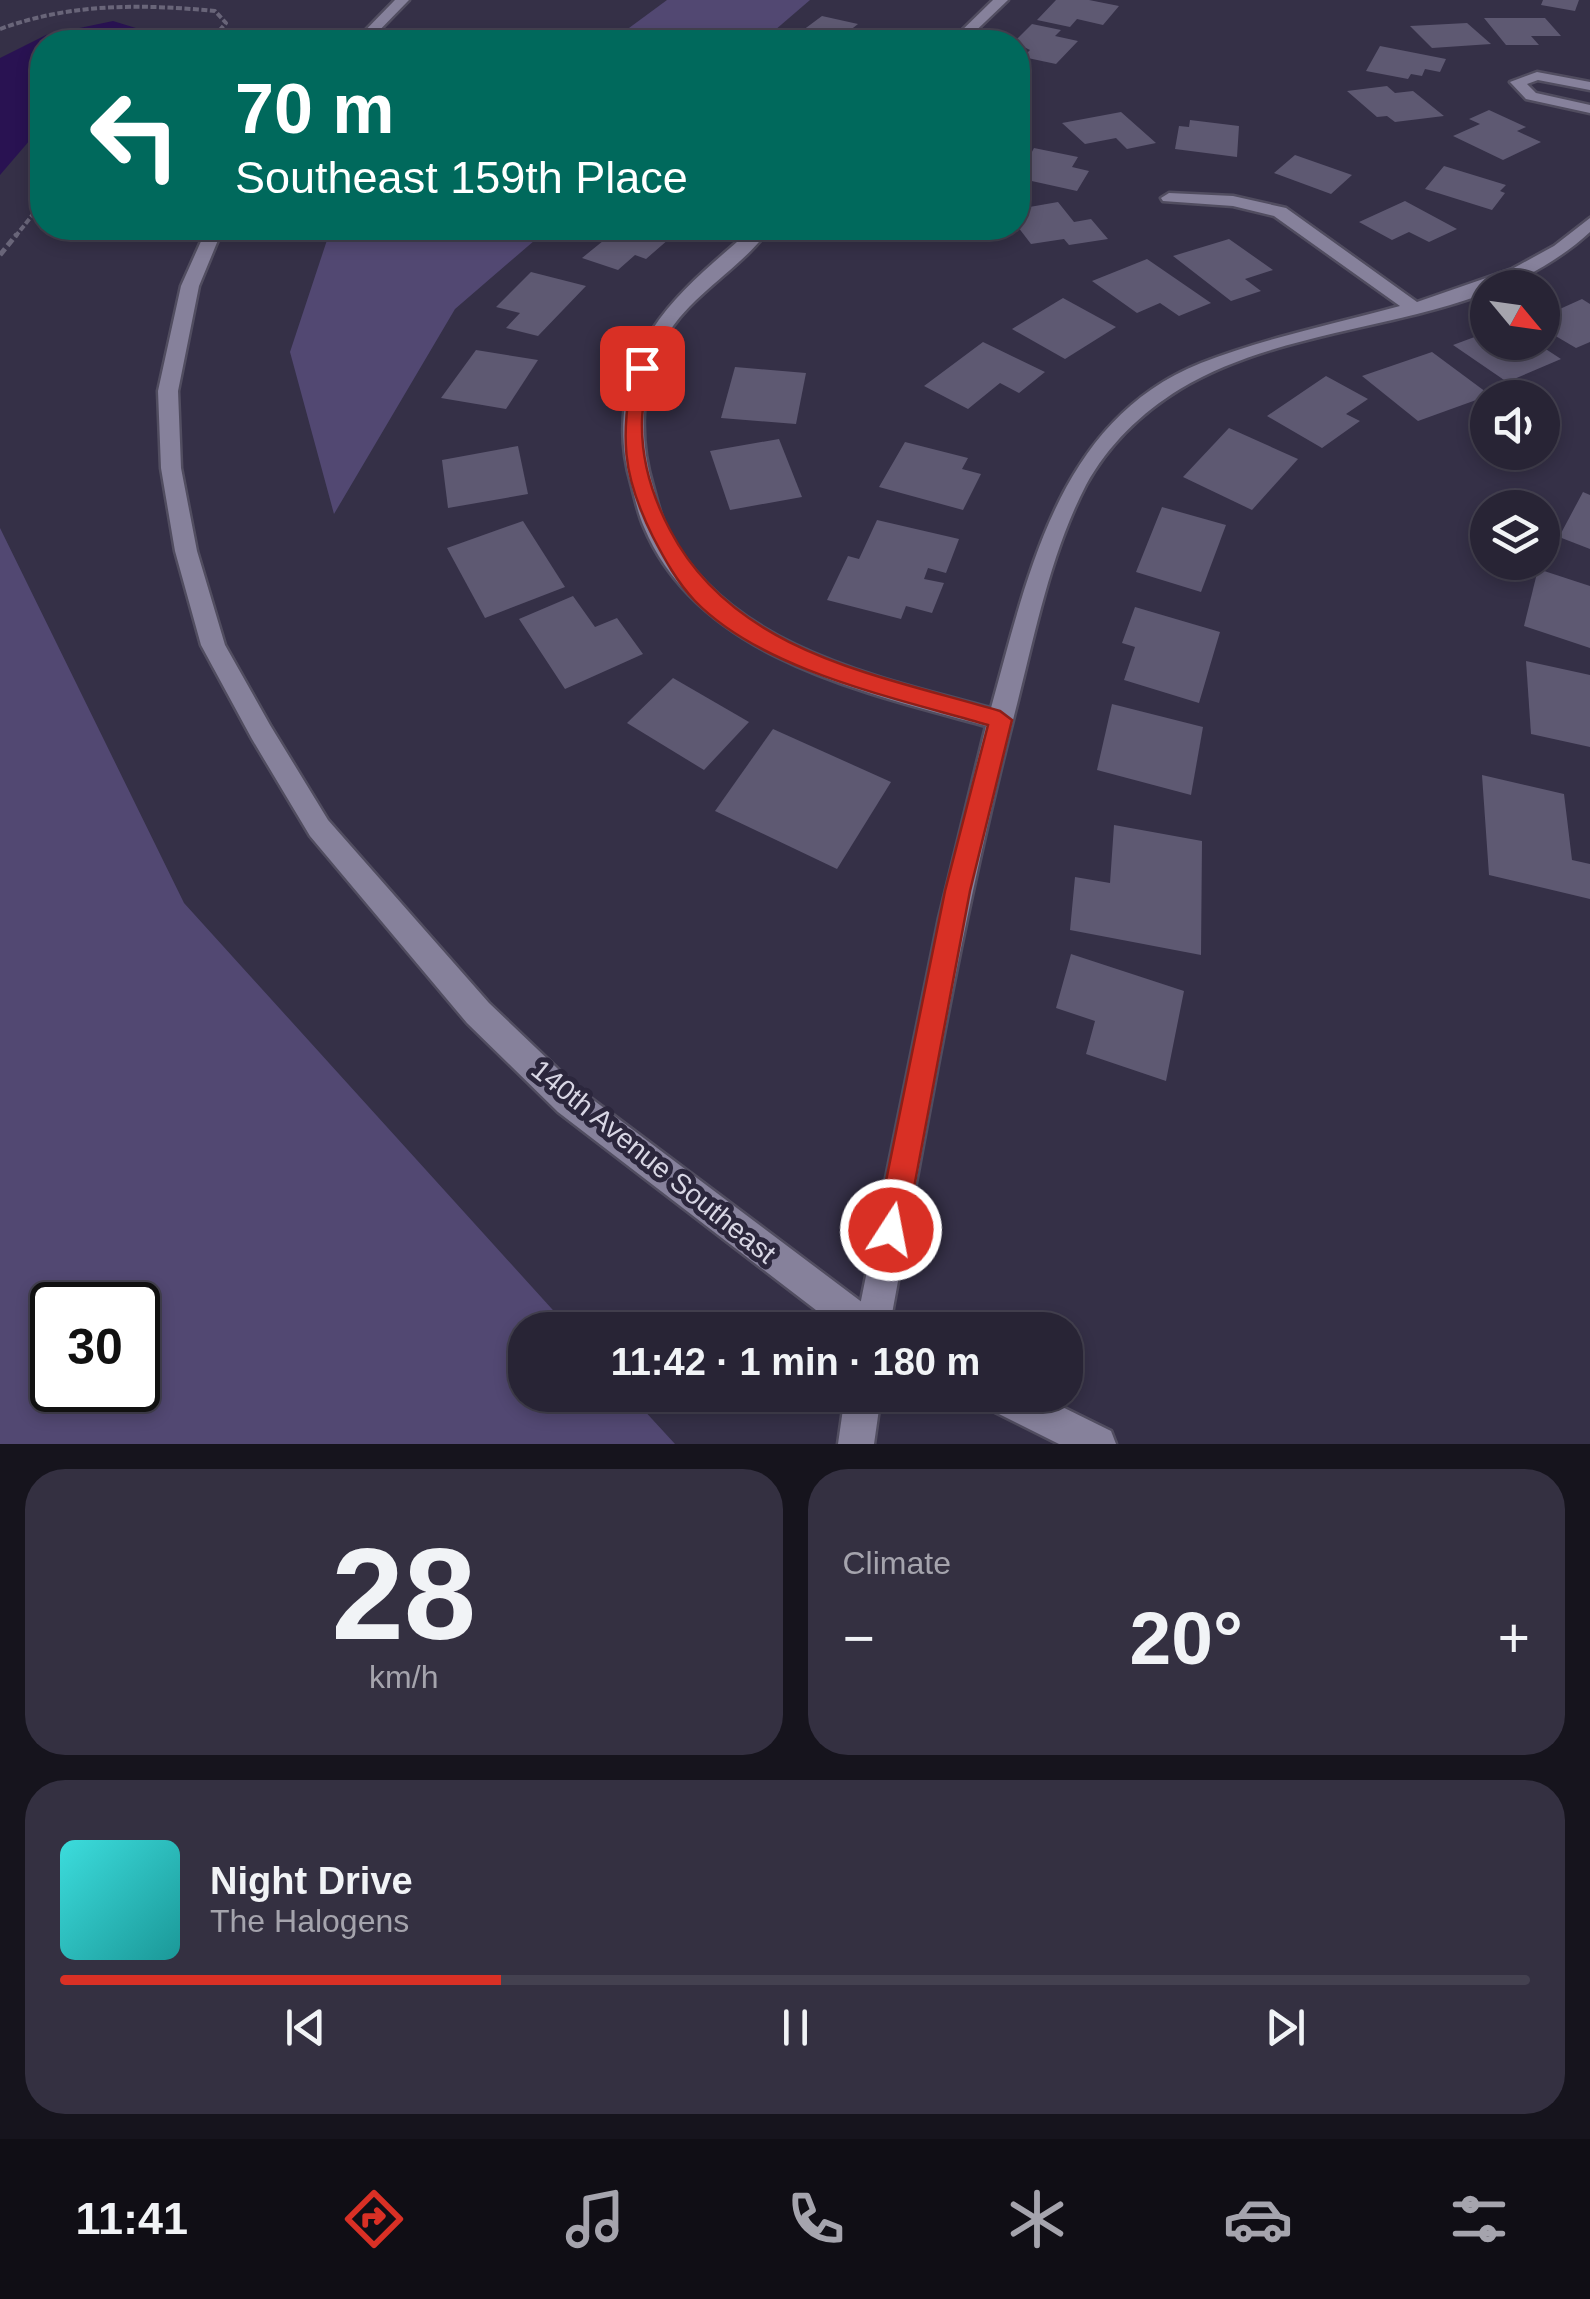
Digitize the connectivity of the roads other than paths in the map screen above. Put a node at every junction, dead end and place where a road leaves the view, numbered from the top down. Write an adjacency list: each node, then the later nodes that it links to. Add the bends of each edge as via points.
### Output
1 (402, 0): 3 (street)
2 (1001, 0): 4 (street)
3 (372, 30)
4 (970, 30)
5 (1590, 86): 6 (street, via 1537,76 1517,82 1531,96)
6 (1590, 108)
7 (1169, 198): 11 (street, via 1233,201 1280,212)
8 (1590, 223): 11 (street, via 1571,244 1534,265)
9 (210, 240): 13 (street, 140th Avenue Southeast, via 190,286 168,391 171,468 212,645 270,748 318,828 478,1013 569,1101)
10 (750, 240): 12 (street, via 672,316 642,368 634,456 640,492 662,538 702,596 770,644 878,687)
11 (1413, 307): 12 (street, via 1200,370 1106,438 1050,542)
12 (1000, 720): 14 (street, via 957,891)
13 (848, 1312)
14 (875, 1312)
15 (860, 1412): 17 (street)
16 (1034, 1412): 18 (street)
17 (856, 1444)
18 (1098, 1444)

